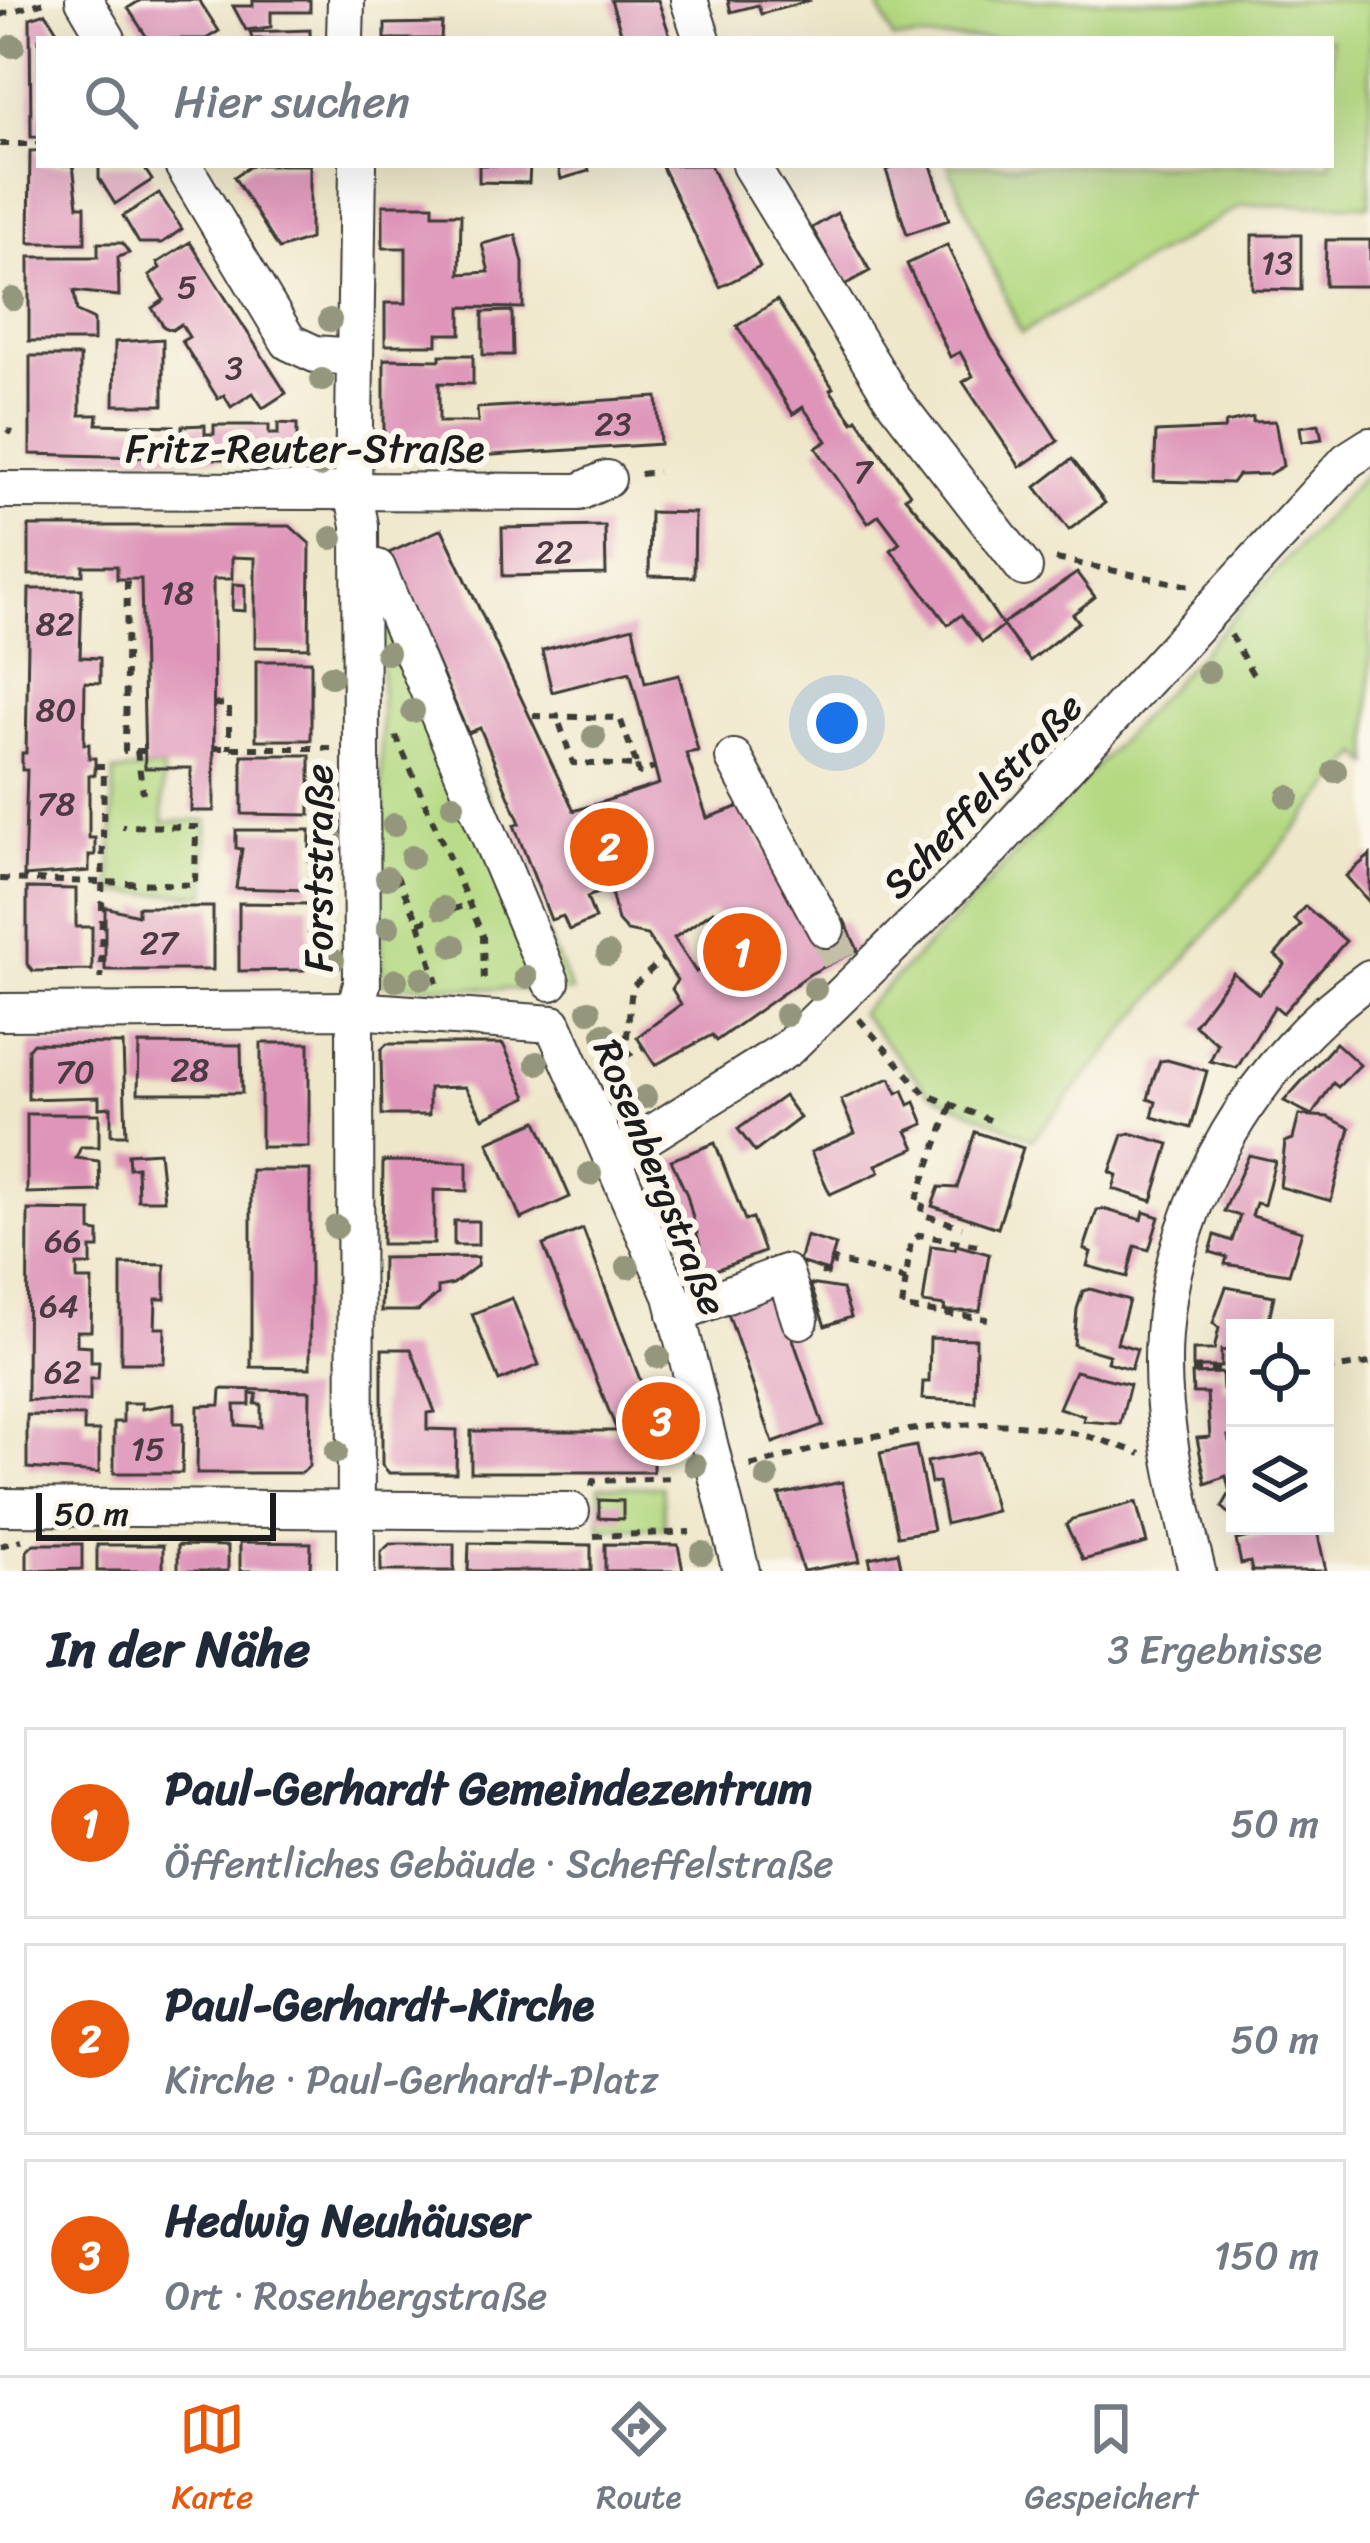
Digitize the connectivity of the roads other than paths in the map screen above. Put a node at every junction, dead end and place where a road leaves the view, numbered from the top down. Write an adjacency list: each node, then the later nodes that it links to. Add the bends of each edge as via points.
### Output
1 (84, 0): 4 (street)
2 (346, 0): 5 (street)
3 (689, 0): 6 (street)
4 (105, 36)
5 (345, 36)
6 (701, 36)
7 (185, 168): 10 (street, via 289,343 316,355)
8 (358, 168): 10 (street, Forststraße)
9 (752, 168): 16 (street, via 893,399)
10 (355, 356): 14 (street, Forststraße)
11 (1370, 446): 18 (street, Scheffelstraße, via 1348,460 991,849)
12 (607, 479): 14 (street, Fritz-Reuter-Straße, via 579,492)
13 (0, 490): 14 (street, Fritz-Reuter-Straße)
14 (353, 491): 21 (street, Forststraße, via 360,525 362,984)
15 (377, 568): 20 (street)
16 (1024, 568)
17 (734, 758): 18 (street)
18 (843, 973): 23 (street, Scheffelstraße, via 788,1048)
19 (1370, 977): 31 (street, via 1313,1025 1224,1139 1176,1262 1164,1334 1172,1467)
20 (551, 982)
21 (355, 1010): 22 (street); 23 (street, Rosenbergstraße, via 553,1024); 28 (street, Forststraße)
22 (0, 1012)
23 (616, 1157): 24 (street, Rosenbergstraße)
24 (676, 1314): 25 (street, via 785,1274); 30 (street, Rosenbergstraße)
25 (800, 1320)
26 (582, 1496): 28 (street)
27 (0, 1508): 28 (street)
28 (356, 1511): 29 (street, Forststraße)
29 (356, 1571)
30 (741, 1571)
31 (1197, 1571)

